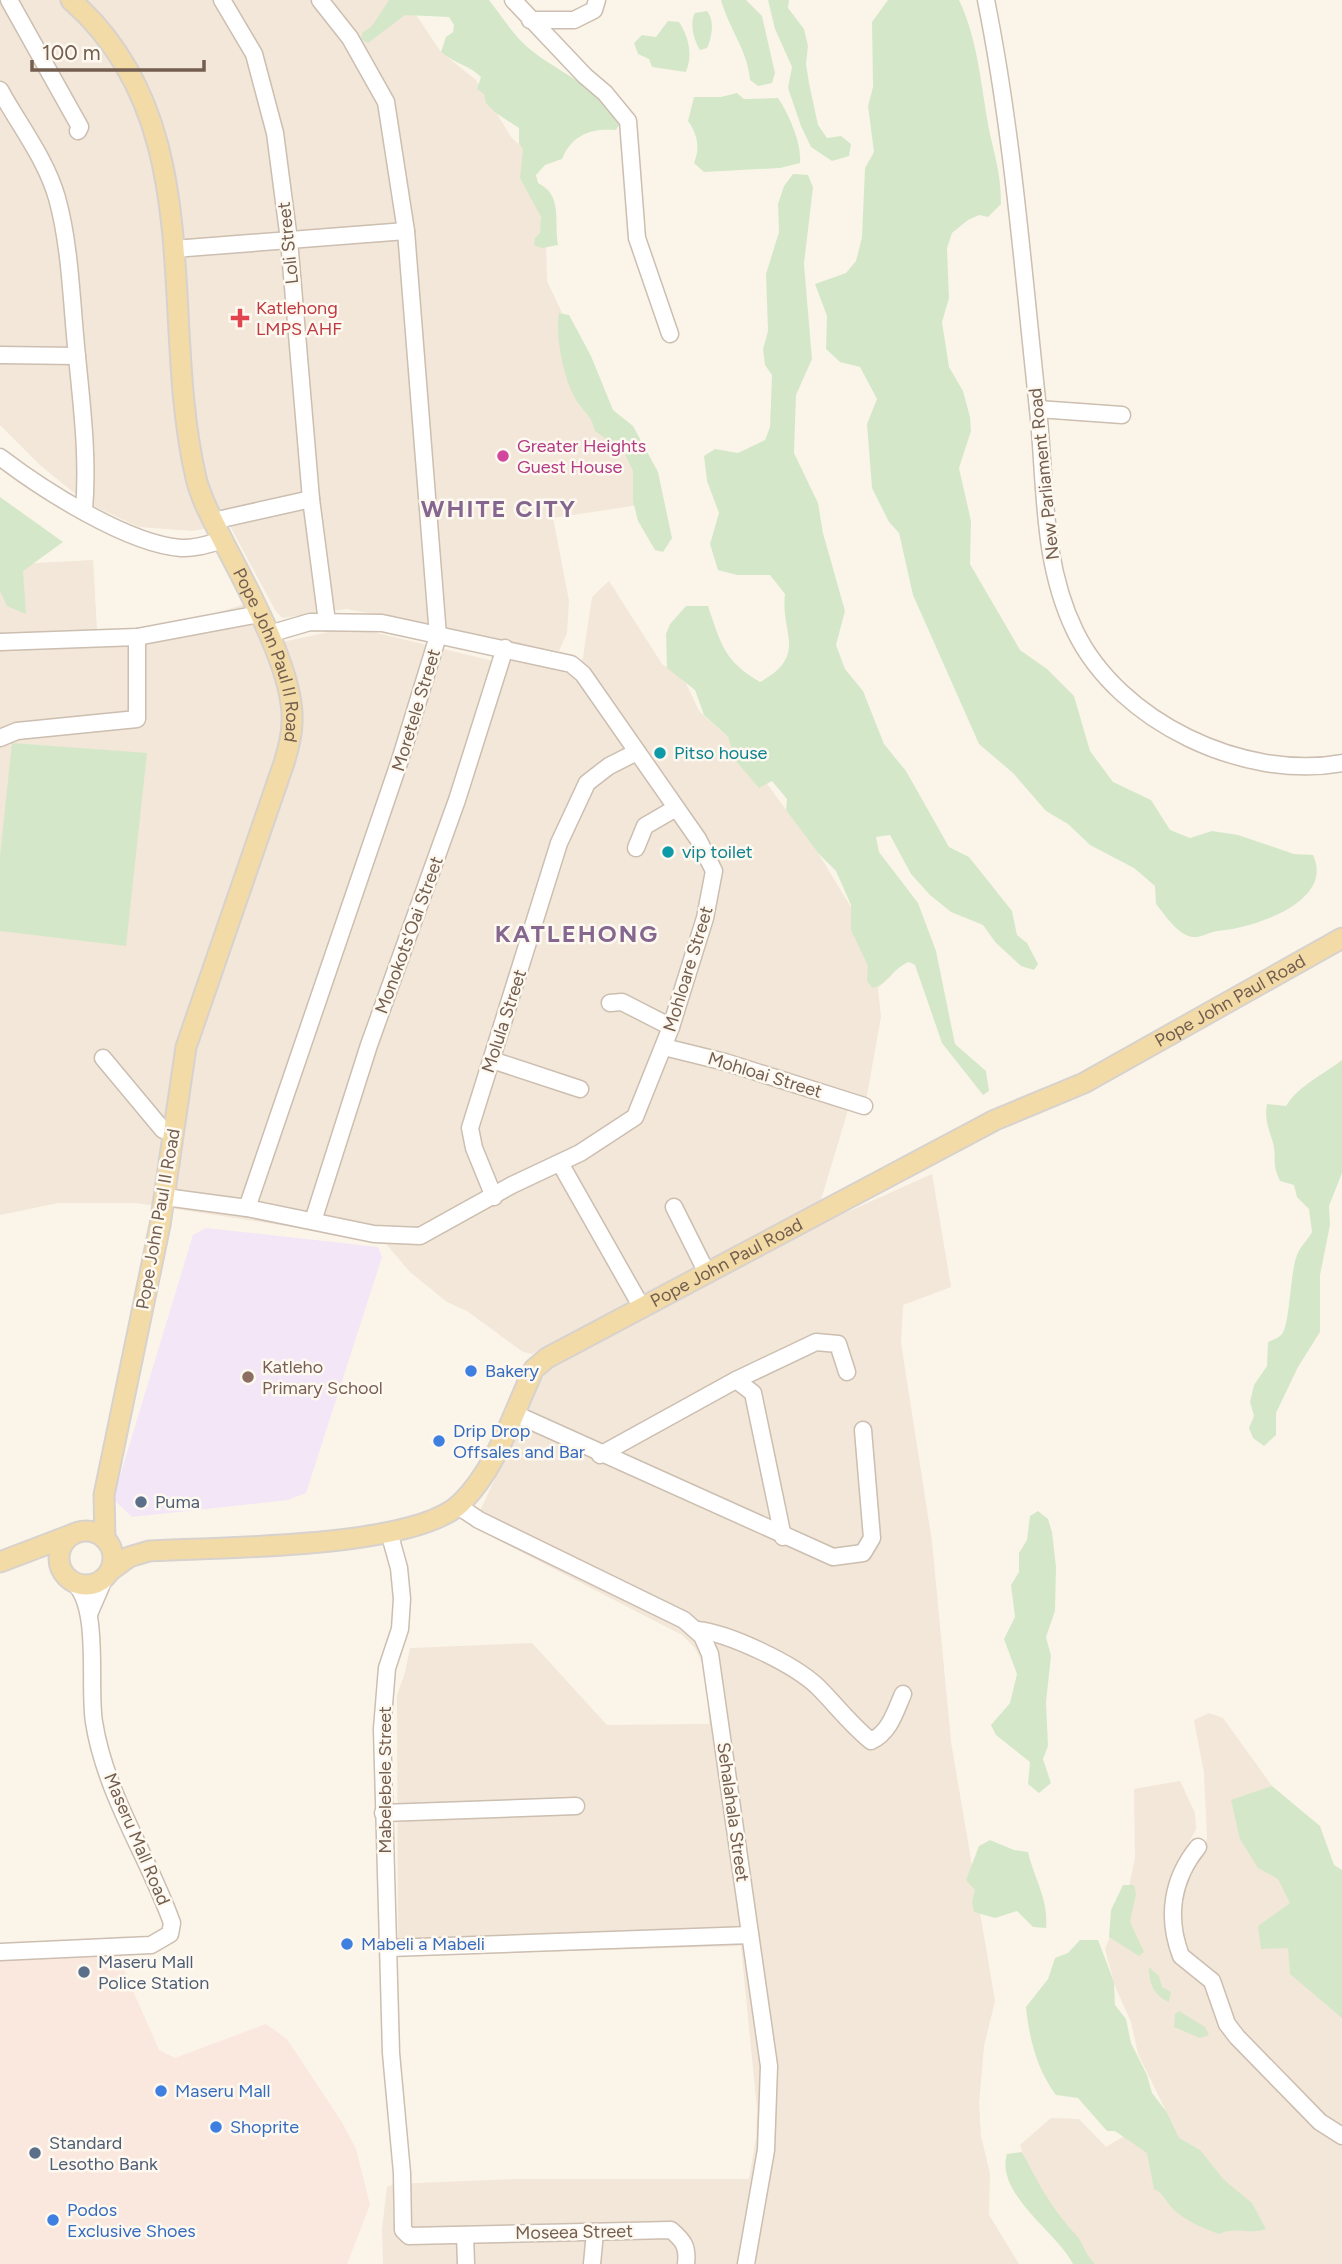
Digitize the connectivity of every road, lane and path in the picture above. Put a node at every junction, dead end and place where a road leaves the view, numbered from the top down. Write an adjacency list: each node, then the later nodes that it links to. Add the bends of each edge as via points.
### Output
1 (9, 0): 10 (street, via 80,127)
2 (71, 0): 13 (main road, Pope John Paul II Road, via 89,16 135,77 163,157)
3 (222, 0): 12 (street, Loli Street, via 254,54 275,133)
4 (320, 0): 11 (street, Moretele Street, via 349,38 386,102)
5 (513, 0): 8 (street)
6 (597, 0): 8 (street, via 594,9 574,20)
7 (986, 0): 17 (street, New Parliament Road, via 1005,111)
8 (530, 20): 14 (street, via 628,121 637,238)
9 (0, 90): 16 (street, via 47,170 57,198)
10 (78, 131)
11 (406, 231): 12 (street); 27 (street, Moretele Street)
12 (289, 240): 13 (street); 20 (street, Loli Street)
13 (174, 249): 22 (main road, Pope John Paul II Road, via 190,441 196,478)
14 (670, 334)
15 (0, 355): 16 (street)
16 (77, 356): 21 (street, via 87,464)
17 (1038, 409): 18 (street); 33 (street, New Parliament Road, via 1053,568 1075,631 1121,693 1167,727 1224,751 1288,766)
18 (1122, 415)
19 (0, 457): 21 (street)
20 (311, 499): 22 (street); 25 (street, Loli Street)
21 (84, 510): 23 (street, via 177,548)
22 (214, 522): 23 (main road, Pope John Paul II Road)
23 (223, 540): 24 (main road, Pope John Paul II Road)
24 (259, 614): 26 (main road, Pope John Paul II Road); 28 (street)
25 (327, 622): 26 (street, Mohloare Street); 27 (street, Mohloare Street, via 382,623)
26 (269, 634): 44 (main road, Pope John Paul II Road, via 292,707 291,738 186,1047)
27 (438, 636): 30 (street, Mohloare Street); 49 (street, Moretele Street)
28 (137, 638): 29 (street); 31 (street, via 137,719 17,731)
29 (0, 642)
30 (505, 648): 32 (street, Mohloare Street, via 571,664 583,674); 50 (street, Monokots'Oai Street)
31 (0, 737)
32 (637, 752): 34 (street, Mohloare Street); 41 (street, Molula Street, via 587,783 559,843)
33 (1342, 763)
34 (676, 808): 35 (street, via 645,827); 38 (street, Mohloare Street, via 714,871 705,918)
35 (636, 848)
36 (1342, 938): 51 (main road, Pope John Paul Road, via 1084,1083 995,1120)
37 (610, 1003): 38 (street, via 622,1002)
38 (671, 1027): 39 (street, Mohloare Street)
39 (664, 1047): 43 (street, Mohloai Street); 45 (street, Mohloare Street, via 635,1117)
40 (103, 1058): 44 (street, via 163,1129)
41 (492, 1060): 42 (street); 47 (street, Molula Street, via 470,1128)
42 (580, 1089)
43 (864, 1107)
44 (174, 1132): 46 (main road, Pope John Paul II Road)
45 (560, 1163): 47 (street, Mohloare Street); 52 (street)
46 (165, 1197): 49 (street, Mohloare Street); 58 (main road, Pope John Paul II Road)
47 (494, 1197): 50 (street, Mohloare Street, via 420,1236 391,1236)
48 (674, 1207): 51 (street)
49 (247, 1208): 50 (street, Mohloare Street)
50 (313, 1221)
51 (707, 1273): 52 (main road, Pope John Paul Road)
52 (641, 1306): 55 (main road, Pope John Paul Road, via 534,1368)
53 (846, 1372): 54 (street, via 838,1344 825,1341)
54 (736, 1380): 57 (street); 62 (street, via 753,1392)
55 (513, 1413): 57 (street); 59 (main road, Pope John Paul Road, via 488,1470)
56 (863, 1430): 62 (street, via 870,1547 863,1553 832,1557)
57 (600, 1455): 62 (street)
58 (104, 1495): 61 (main road); 63 (main road)
59 (458, 1506): 60 (main road, Pope John Paul Road, via 421,1524); 70 (street)
60 (389, 1532): 64 (main road, Pope John Paul Road); 73 (street, Mabelebele Street, via 402,1599 384,1700)
61 (75, 1533): 63 (main road, via 92,1532); 65 (main road, via 61,1546); 66 (main road)
62 (783, 1536)
63 (106, 1540): 64 (main road, Pope John Paul Road); 67 (main road, via 113,1559)
64 (149, 1551): 67 (main road, Pope John Paul Road, via 129,1557)
65 (59, 1562): 66 (main road); 68 (main road)
66 (0, 1563)
67 (107, 1574): 68 (main road, via 90,1585); 69 (street, Maseru Mall Road)
68 (73, 1582): 69 (street, Maseru Mall Road, via 84,1596)
69 (89, 1614): 77 (street, Maseru Mall Road, via 93,1721 101,1755 169,1913 170,1934 150,1945)
70 (697, 1630): 71 (street, via 739,1642 816,1685 871,1741 888,1727); 75 (street, Sehalahala Street, via 710,1654 716,1681)
71 (903, 1694)
72 (576, 1806): 73 (street)
73 (383, 1813): 76 (street, Mabelebele Street)
74 (1198, 1847): 78 (street, via 1175,1886 1181,1956 1212,1981 1227,2024 1237,2037 1320,2122)
75 (750, 1935): 76 (street); 84 (street, Sehalahala Street, via 770,2098)
76 (390, 1948): 80 (street, Mabelebele Street, via 391,2053 403,2230 409,2236)
77 (0, 1952)
78 (1342, 2136)
79 (595, 2232): 80 (street, Moseea Street); 82 (street); 83 (street, Moseea Street, via 671,2230 687,2249)
80 (465, 2235): 81 (street)
81 (466, 2264)
82 (592, 2264)
83 (685, 2264)
84 (746, 2264)

